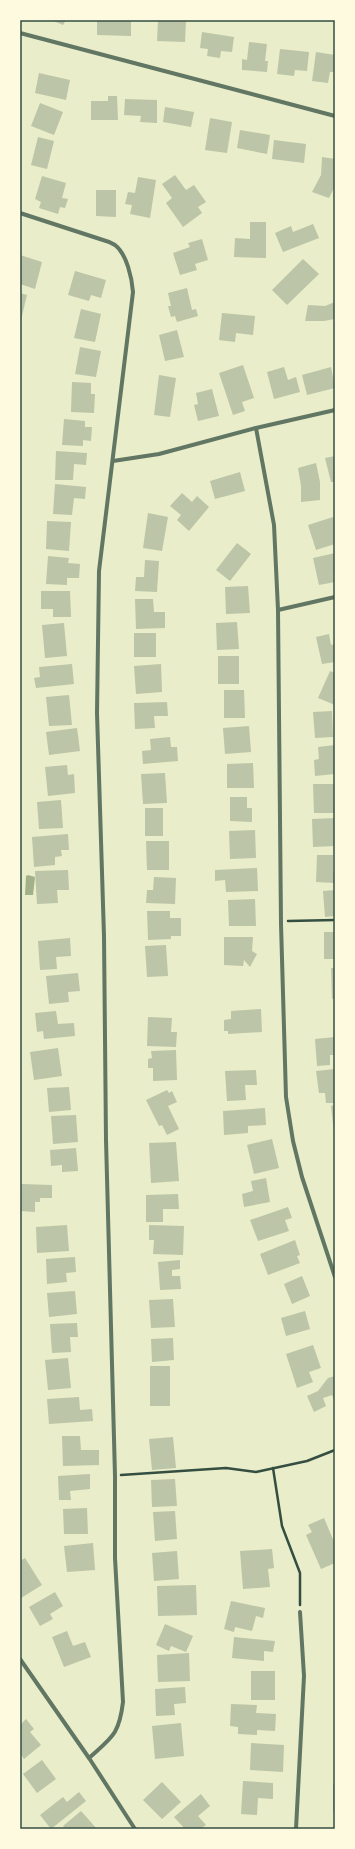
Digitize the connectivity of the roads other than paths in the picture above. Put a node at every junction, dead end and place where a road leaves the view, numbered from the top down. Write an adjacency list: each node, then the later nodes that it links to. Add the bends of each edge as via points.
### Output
1 (20, 33): 2 (street)
2 (335, 116)
3 (20, 213): 6 (street, via 116,246 132,278 133,292)
4 (335, 410): 5 (street)
5 (256, 428): 6 (street, via 160,454); 8 (street, via 274,525)
6 (113, 461): 12 (street, via 99,571 97,713 103,875 115,1558 124,1702 121,1723 113,1737)
7 (335, 597): 8 (street)
8 (278, 610): 9 (street, via 281,921 287,1104 302,1176)
9 (335, 1277)
10 (300, 1612): 14 (street, via 304,1676)
11 (20, 1659): 12 (street)
12 (89, 1758): 13 (street)
13 (135, 1829)
14 (296, 1829)

